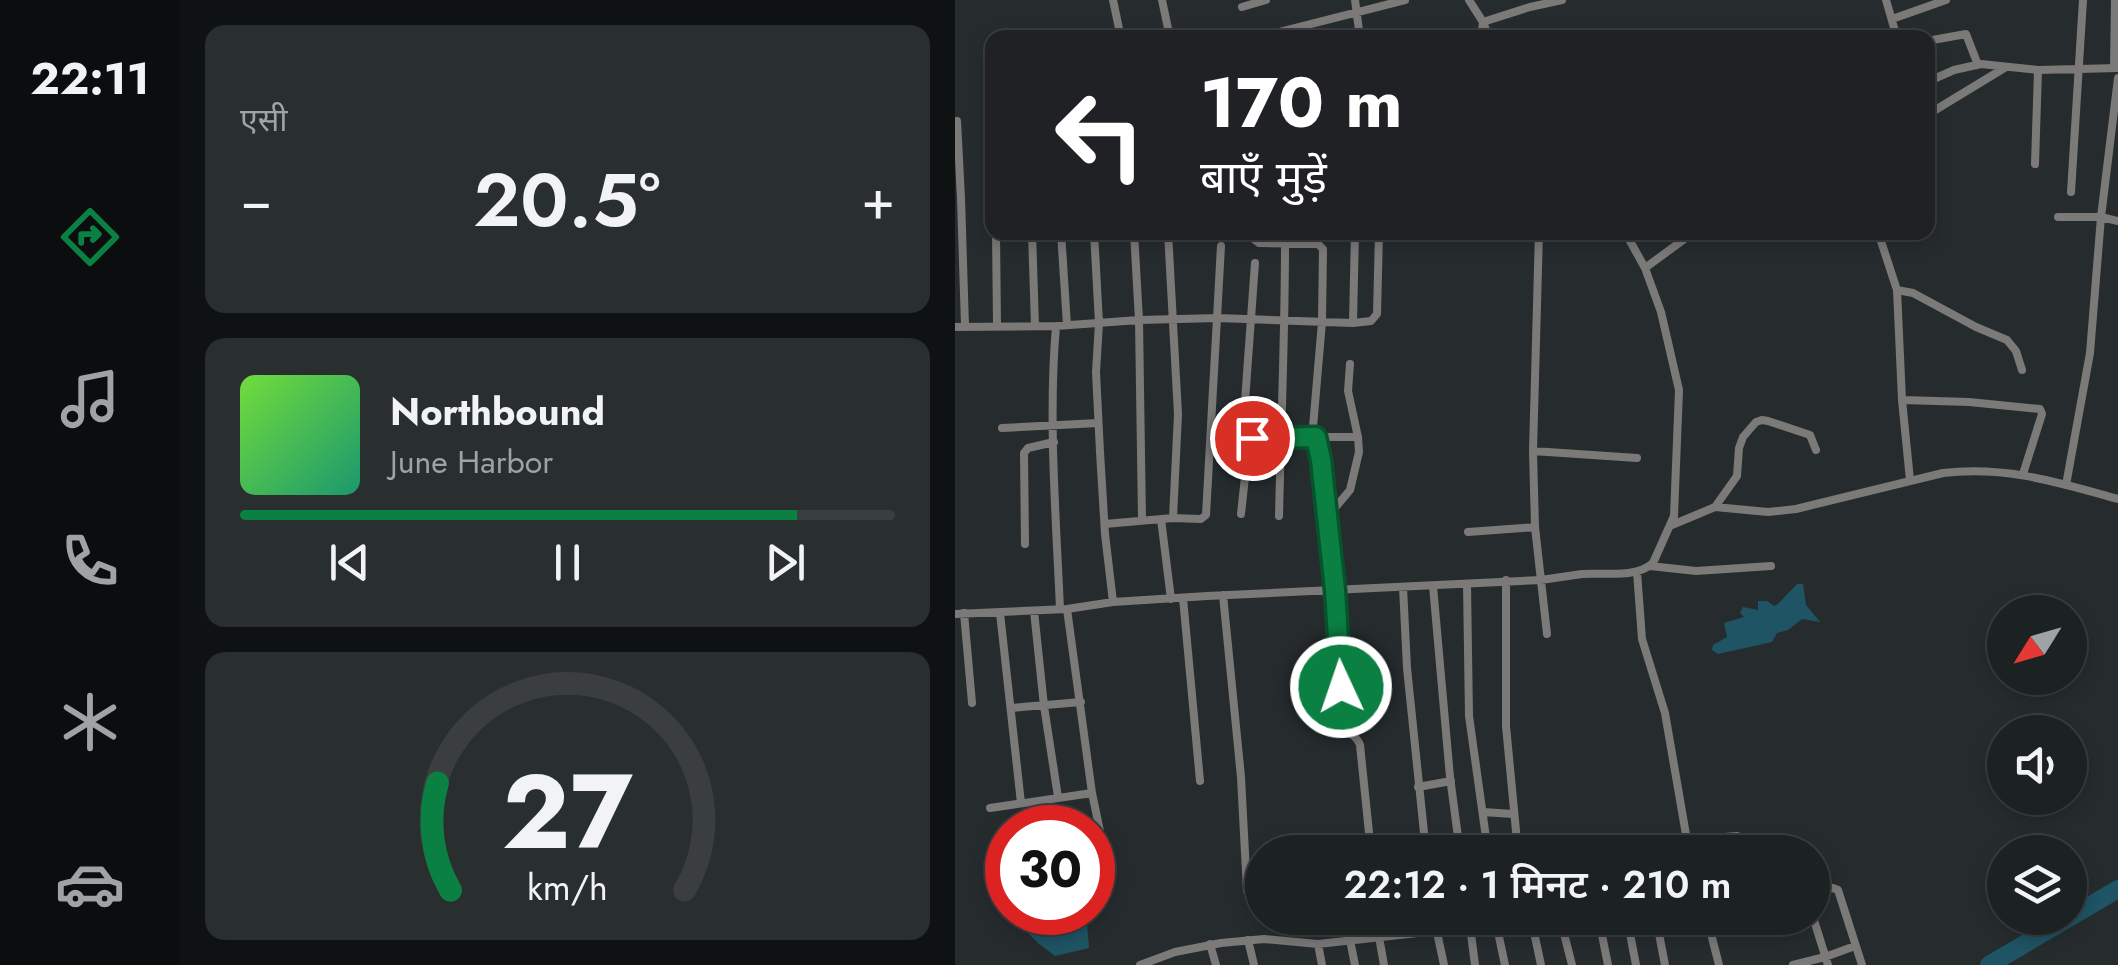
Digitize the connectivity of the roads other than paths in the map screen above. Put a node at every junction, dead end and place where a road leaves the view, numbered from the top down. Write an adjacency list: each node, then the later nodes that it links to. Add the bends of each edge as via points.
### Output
1 (1113, 0): 16 (street)
2 (1162, 0): 17 (street)
3 (1266, 0): 12 (street)
4 (1355, 0): 13 (street)
5 (1405, 0): 13 (street)
6 (1469, 0): 15 (street)
7 (1562, 0): 15 (street)
8 (1886, 0): 14 (street)
9 (1946, 0): 14 (street)
10 (2083, 0): 26 (street)
11 (2115, 0): 27 (street)
12 (1242, 7)
13 (1357, 11): 18 (street); 19 (street)
14 (1892, 19): 22 (street)
15 (1483, 22): 20 (street); 21 (street)
16 (1119, 30)
17 (1168, 30)
18 (1287, 30)
19 (1360, 30)
20 (1480, 30)
21 (1486, 30)
22 (1895, 30)
23 (1935, 40): 24 (street, via 1966,34)
24 (1977, 65): 25 (street); 29 (street)
25 (2006, 67): 28 (street); 31 (street)
26 (2081, 68): 27 (street); 28 (street); 34 (street)
27 (2116, 68)
28 (2038, 70): 33 (street)
29 (1935, 78)
30 (2118, 78): 36 (street)
31 (1935, 110)
32 (957, 120): 66 (street)
33 (2035, 164)
34 (2071, 192)
35 (2058, 216): 36 (street)
36 (2101, 217): 37 (street); 85 (street, via 2090,353)
37 (2118, 221)
38 (996, 240): 64 (street)
39 (1032, 240): 67 (street)
40 (1062, 240): 65 (street)
41 (1094, 240): 62 (street)
42 (1134, 240): 58 (street)
43 (1168, 240): 59 (street)
44 (1255, 240): 51 (street)
45 (1355, 240): 63 (street)
46 (1379, 240): 63 (street, via 1377,314)
47 (1539, 240): 81 (street)
48 (1629, 240): 54 (street)
49 (1683, 240): 54 (street)
50 (1881, 240): 55 (street)
51 (1285, 244): 60 (street); 61 (street, via 1322,246)
52 (1221, 246): 56 (street)
53 (1255, 263): 57 (street)
54 (1645, 268): 94 (street, via 1679,390)
55 (1897, 290): 70 (street, via 2007,340); 71 (street)
56 (1218, 318): 57 (street); 59 (street); 90 (street, via 1207,512 1201,519)
57 (1251, 318): 60 (street); 72 (street)
58 (1139, 320): 59 (street); 62 (street); 92 (street)
59 (1172, 320): 90 (street, via 1178,414)
60 (1285, 320): 61 (street); 76 (street)
61 (1322, 322): 63 (street); 77 (street)
62 (1099, 323): 65 (street); 73 (street)
63 (1353, 323)
64 (997, 325): 66 (street); 67 (street)
65 (1067, 325): 68 (street)
66 (960, 326)
67 (1035, 326): 68 (street)
68 (1055, 326): 74 (street)
69 (1350, 364): 78 (street)
70 (2022, 370)
71 (1903, 400): 83 (street, via 2040,409); 84 (street)
72 (1244, 415)
73 (1098, 423): 74 (street); 93 (street)
74 (1053, 424): 75 (street); 79 (street)
75 (1002, 428)
76 (1281, 437): 77 (street); 88 (street, via 1249,440); 89 (street)
77 (1316, 437): 78 (street); 95 (street)
78 (1358, 437): 95 (street, via 1350,490)
79 (1053, 442): 98 (street, via 1024,453); 112 (street)
80 (1816, 450): 87 (street, via 1810,436 1757,422 1741,442 1737,476)
81 (1533, 451): 82 (street); 96 (street)
82 (1637, 458)
83 (2023, 474): 84 (street, via 1957,471); 85 (street)
84 (1911, 480): 87 (street, via 1796,509)
85 (2066, 484): 86 (street)
86 (2118, 498)
87 (1715, 507): 94 (street)
88 (1241, 514)
89 (1279, 516)
90 (1173, 518): 91 (street)
91 (1161, 519): 92 (street); 109 (street)
92 (1142, 520): 93 (street)
93 (1105, 524): 111 (street)
94 (1672, 525): 99 (street)
95 (1329, 526): 107 (street)
96 (1535, 528): 97 (street); 103 (street)
97 (1468, 532)
98 (1025, 544)
99 (1650, 566): 100 (street); 101 (street)
100 (1771, 566)
101 (1637, 572): 103 (street); 136 (street, via 1642,639 1665,712)
102 (1505, 580): 103 (street); 104 (street); 130 (street)
103 (1541, 580): 116 (street)
104 (1467, 584): 105 (street); 129 (street, via 1469,716)
105 (1433, 586): 106 (street); 122 (street)
106 (1403, 587): 107 (street); 123 (street)
107 (1335, 590): 108 (street); 131 (street, via 1342,719 1360,745)
108 (1223, 595): 110 (street); 137 (street)
109 (1171, 598): 110 (street); 111 (street)
110 (1183, 598): 121 (street)
111 (1113, 602): 112 (street)
112 (1063, 609): 113 (street); 117 (street)
113 (1034, 611): 114 (street); 119 (street)
114 (1000, 613): 115 (street); 120 (street)
115 (959, 614): 118 (street)
116 (1547, 634)
117 (1081, 702): 119 (street); 124 (street)
118 (972, 703)
119 (1044, 706): 120 (street); 125 (street)
120 (1011, 708): 126 (street)
121 (1200, 781)
122 (1451, 781): 123 (street); 133 (street)
123 (1418, 788): 132 (street)
124 (1091, 793): 125 (street); 128 (street)
125 (1058, 798): 126 (street)
126 (1021, 803): 127 (street)
127 (1009, 805)
128 (1094, 805)
129 (1483, 812): 130 (street); 134 (street)
130 (1513, 814): 135 (street)
131 (1369, 835)
132 (1424, 835)
133 (1458, 835)
134 (1486, 835)
135 (1516, 835)
136 (1686, 835)
137 (1245, 853)
138 (1830, 888): 155 (street, via 1838,890)
139 (1395, 935): 150 (street)
140 (1437, 935): 165 (street)
141 (1471, 935): 166 (street)
142 (1499, 935): 167 (street)
143 (1535, 935): 168 (street)
144 (1565, 935): 169 (street)
145 (1602, 935): 170 (street)
146 (1630, 935): 171 (street)
147 (1659, 935): 172 (street)
148 (1711, 935): 173 (street)
149 (1818, 935): 157 (street)
150 (1379, 937): 152 (street); 164 (street)
151 (1248, 940): 153 (street); 154 (street); 161 (street)
152 (1350, 940): 154 (street); 163 (street)
153 (1210, 944): 156 (street); 160 (street)
154 (1318, 944): 162 (street)
155 (1855, 946): 157 (street); 175 (street)
156 (1175, 952): 158 (street); 159 (street)
157 (1826, 961): 174 (street)
158 (1144, 964)
159 (1179, 965)
160 (1216, 965)
161 (1254, 965)
162 (1322, 965)
163 (1355, 965)
164 (1384, 965)
165 (1444, 965)
166 (1475, 965)
167 (1505, 965)
168 (1541, 965)
169 (1572, 965)
170 (1607, 965)
171 (1636, 965)
172 (1665, 965)
173 (1719, 965)
174 (1793, 965)
175 (1863, 965)

